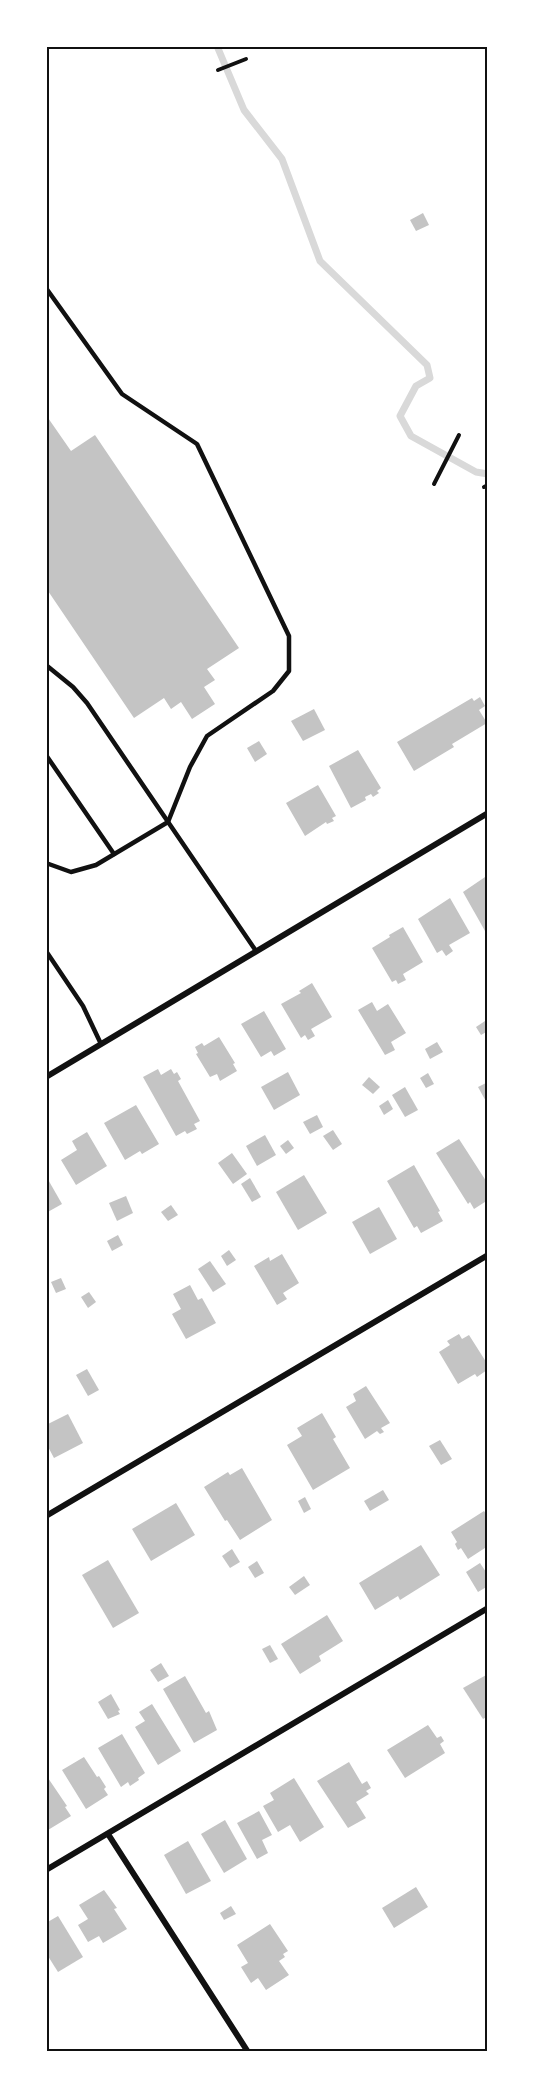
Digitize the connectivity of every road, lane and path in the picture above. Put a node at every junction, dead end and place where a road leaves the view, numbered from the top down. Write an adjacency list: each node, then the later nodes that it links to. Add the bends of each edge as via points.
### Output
1 (246, 59): 2 (path)
2 (218, 70)
3 (46, 288): 9 (lane, via 122,394 197,444 289,636 289,671 273,691 207,736)
4 (459, 435): 5 (path)
5 (434, 484)
6 (46, 665): 9 (lane, via 87,703)
7 (46, 755): 10 (lane)
8 (488, 813): 13 (street)
9 (168, 822): 10 (lane); 13 (lane)
10 (114, 854): 11 (lane, via 96,866 70,872)
11 (46, 863)
12 (46, 951): 14 (lane, via 83,1006)
13 (256, 951): 14 (street)
14 (101, 1044): 15 (street)
15 (46, 1077)
16 (488, 1255): 17 (street)
17 (47, 1515)
18 (488, 1608): 19 (street)
19 (108, 1834): 20 (street); 21 (street)
20 (46, 1870)
21 (248, 2052)

